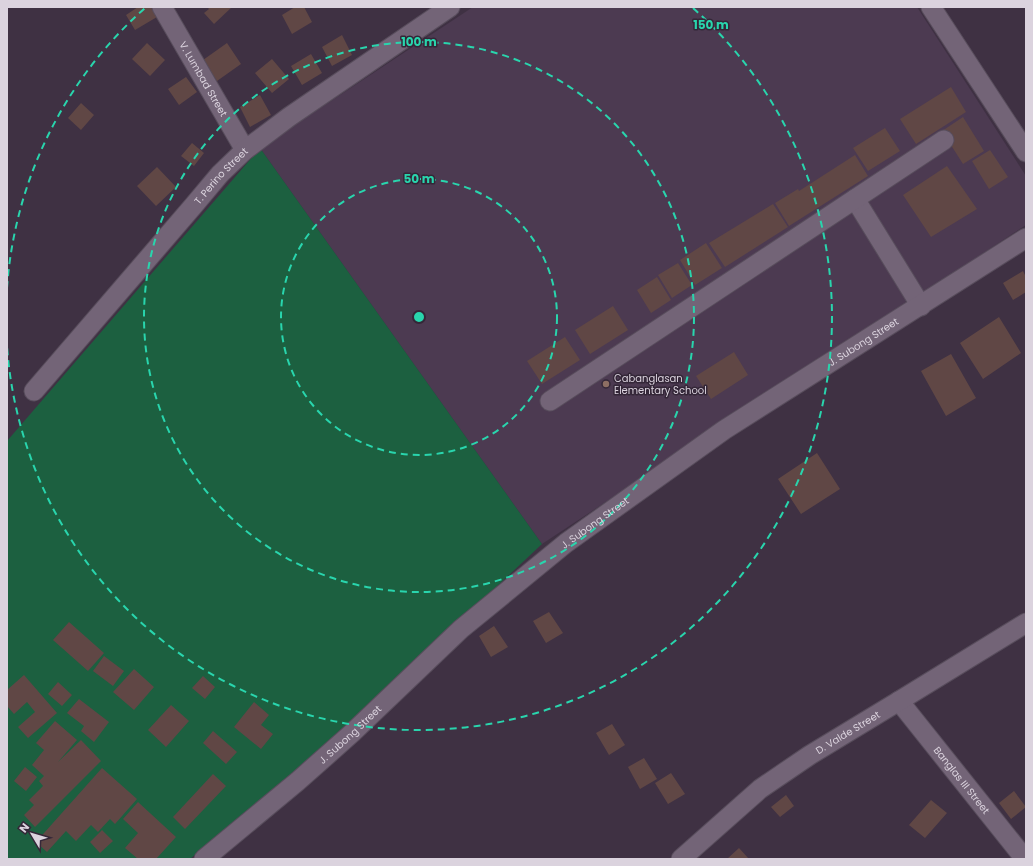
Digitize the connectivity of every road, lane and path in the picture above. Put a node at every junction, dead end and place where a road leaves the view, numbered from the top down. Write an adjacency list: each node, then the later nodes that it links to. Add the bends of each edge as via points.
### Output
1 (162, 7): 5 (street, V. Lumbad Street)
2 (450, 7): 5 (street, T. Perino Street)
3 (931, 7): 6 (street)
4 (944, 140): 7 (street)
5 (245, 150): 10 (street, T. Perino Street, via 220,174)
6 (1026, 152)
7 (855, 199): 9 (street); 11 (street)
8 (1026, 238): 9 (street, J. Subong Street)
9 (920, 306): 14 (street, J. Subong Street, via 724,430 566,543 461,629 304,776)
10 (34, 391)
11 (550, 401)
12 (1026, 623): 13 (street, D. Valde Street)
13 (899, 701): 15 (street, D. Valde Street, via 760,789); 16 (street, Banglas III Street)
14 (204, 859)
15 (681, 859)
16 (1025, 859)

